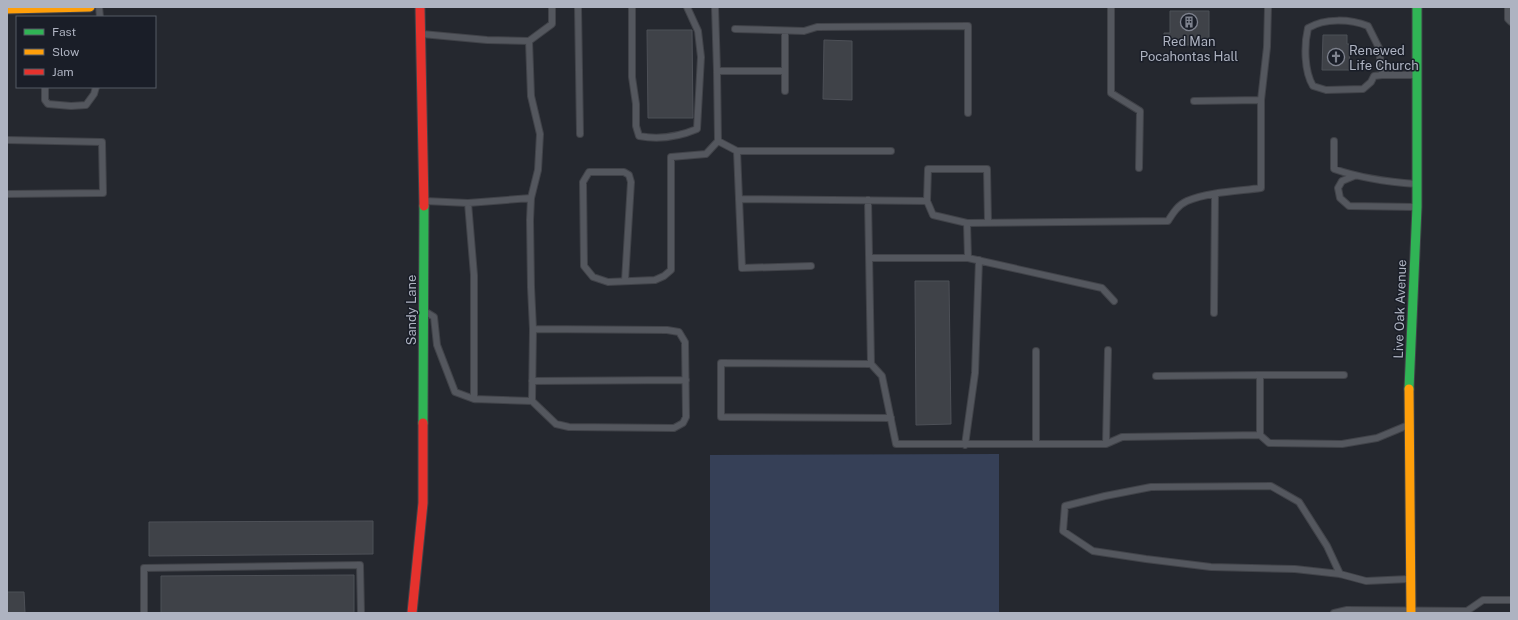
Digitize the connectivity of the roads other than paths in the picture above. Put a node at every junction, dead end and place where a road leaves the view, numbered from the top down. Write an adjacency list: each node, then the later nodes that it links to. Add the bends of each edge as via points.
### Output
1 (90, 7): 13 (street)
2 (420, 7): 17 (street, Sandy Lane)
3 (552, 7): 18 (lane, via 552,24)
4 (578, 7): 29 (lane)
5 (632, 7): 6 (lane, via 632,77 636,126 639,136 654,139 681,136 697,129 701,57 698,31)
6 (687, 7)
7 (715, 7): 19 (lane)
8 (1111, 7): 35 (lane, via 1111,93 1140,111)
9 (1268, 7): 26 (lane, via 1267,47)
10 (1417, 7): 22 (street, Live Oak Avenue)
11 (1508, 7): 14 (lane, via 1508,19)
12 (7, 9): 13 (street)
13 (44, 13)
14 (1511, 22)
15 (735, 29): 16 (lane)
16 (785, 31): 20 (lane); 28 (lane, via 804,31 817,27 968,26)
17 (421, 34): 18 (lane); 43 (street, Sandy Lane)
18 (529, 41): 40 (lane, via 531,96 540,134 538,170)
19 (717, 71): 20 (lane); 32 (lane)
20 (785, 71): 25 (lane)
21 (1382, 75): 21 (lane, via 1379,48 1368,26 1334,21 1317,23 1308,28 1308,78 1312,86 1326,90 1363,89 1374,76); 22 (lane)
22 (1417, 75): 37 (street, Live Oak Avenue)
23 (44, 88): 24 (lane, via 48,104 71,106 86,105)
24 (96, 88)
25 (785, 91)
26 (1261, 100): 27 (lane); 39 (lane, via 1261,188)
27 (1194, 101)
28 (968, 112)
29 (580, 134)
30 (7, 140): 38 (lane, via 102,142 104,193)
31 (1334, 140): 36 (lane, via 1334,169)
32 (718, 141): 33 (lane); 53 (lane, via 706,154 671,157 671,270 655,280)
33 (737, 151): 34 (lane); 41 (lane)
34 (891, 151)
35 (1139, 168)
36 (1354, 176): 37 (lane); 46 (lane, via 1342,181 1338,188 1340,198 1349,206)
37 (1417, 184): 46 (street, Live Oak Avenue)
38 (7, 194)
39 (1215, 195): 47 (lane, via 1187,202 1174,211 1168,221 1052,224); 56 (lane)
40 (531, 198): 45 (lane); 57 (lane, via 530,287)
41 (739, 199): 42 (lane); 52 (lane, via 742,268)
42 (868, 200): 44 (lane); 49 (lane)
43 (424, 201): 45 (lane); 55 (street, Sandy Lane)
44 (927, 201): 47 (lane, via 928,169 988,169); 48 (lane, via 933,215)
45 (468, 203): 66 (lane, via 474,275)
46 (1417, 207): 69 (street, Live Oak Avenue, via 1409,386)
47 (988, 222): 48 (lane)
48 (967, 223): 50 (lane)
49 (869, 258): 50 (lane); 60 (lane)
50 (968, 258): 51 (lane)
51 (979, 260): 54 (lane, via 1102,288); 73 (lane, via 976,373)
52 (811, 266)
53 (625, 281): 53 (lane, via 608,282 593,277 584,266 583,182 589,172 624,172 629,175 632,182)
54 (1114, 301)
55 (424, 310): 66 (lane, via 434,317 437,345 455,392); 81 (street, Sandy Lane, via 423,503)
56 (1214, 314)
57 (533, 329): 64 (lane, via 679,332 685,342); 65 (lane)
58 (1108, 350): 72 (lane)
59 (1036, 351): 71 (lane)
60 (871, 364): 68 (lane, via 882,376); 68 (lane, via 721,364 721,417)
61 (1260, 375): 62 (lane); 63 (lane); 70 (lane)
62 (1344, 375)
63 (1156, 376)
64 (686, 380): 65 (lane); 67 (lane, via 686,417 683,423 674,428 569,427 556,424)
65 (532, 381): 67 (lane)
66 (474, 399): 67 (lane)
67 (532, 401)
68 (891, 418): 73 (lane, via 896,444)
69 (1410, 425): 70 (lane, via 1377,438 1342,444 1269,443); 75 (street, Live Oak Avenue)
70 (1260, 435): 72 (lane, via 1122,437)
71 (1036, 444): 72 (lane); 73 (lane)
72 (1106, 444)
73 (965, 445)
74 (1340, 574): 74 (lane, via 1327,546 1299,502 1271,486 1151,487 1065,506 1063,531 1093,551 1211,567 1295,569); 75 (lane, via 1366,581)
75 (1411, 579): 77 (street, Live Oak Avenue)
76 (1511, 600): 78 (lane, via 1483,600)
77 (1411, 611): 78 (lane); 82 (lane, via 1347,610)
78 (1468, 612)
79 (144, 613): 80 (lane, via 144,568 360,565)
80 (361, 613)
81 (412, 613)
82 (1334, 613)

